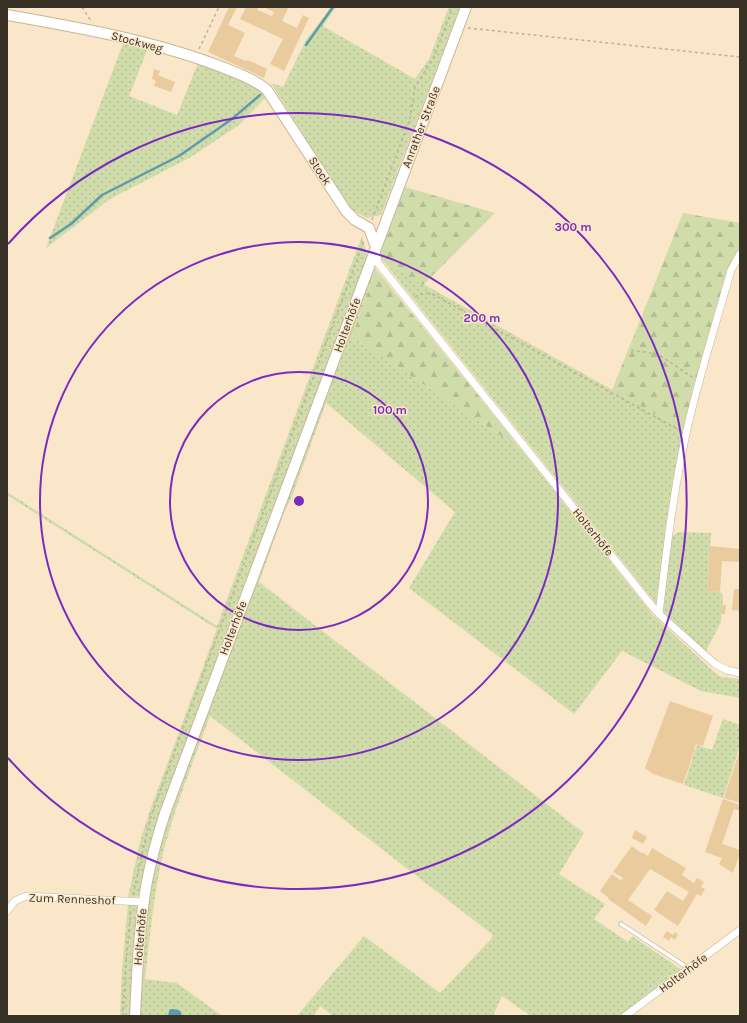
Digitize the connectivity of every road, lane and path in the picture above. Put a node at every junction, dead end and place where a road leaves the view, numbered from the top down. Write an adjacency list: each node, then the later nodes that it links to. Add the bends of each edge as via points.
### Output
1 (82, 7): 6 (path)
2 (219, 7): 8 (path)
3 (466, 7): 5 (main road, Anrather Straße)
4 (7, 15): 6 (main road, Stockweg)
5 (458, 27): 7 (path); 10 (main road, Anrather Straße)
6 (97, 32): 8 (main road, Stockweg)
7 (740, 57)
8 (195, 58): 9 (main road, Stockweg)
9 (265, 88): 10 (main road, Stock, via 346,211 353,219 369,228)
10 (375, 249): 12 (street, Holterhöfe, via 378,263); 18 (main road, Holterhöfe, via 164,813 152,856)
11 (740, 254): 14 (street, via 731,270)
12 (409, 301): 15 (path, via 421,294 434,295); 16 (street, Holterhöfe)
13 (631, 350): 14 (path, via 662,356)
14 (699, 382): 15 (street)
15 (686, 434): 16 (street, via 670,524)
16 (659, 614): 17 (street, Holterhöfe, via 715,664)
17 (740, 673)
18 (144, 902): 19 (street, Zum Renneshof, via 26,896 15,901); 23 (main road, Holterhöfe)
19 (7, 911)
20 (621, 924): 22 (lane)
21 (740, 930): 22 (street, Holterhöfe)
22 (689, 968): 24 (street, Holterhöfe)
23 (135, 1016)
24 (625, 1016)

